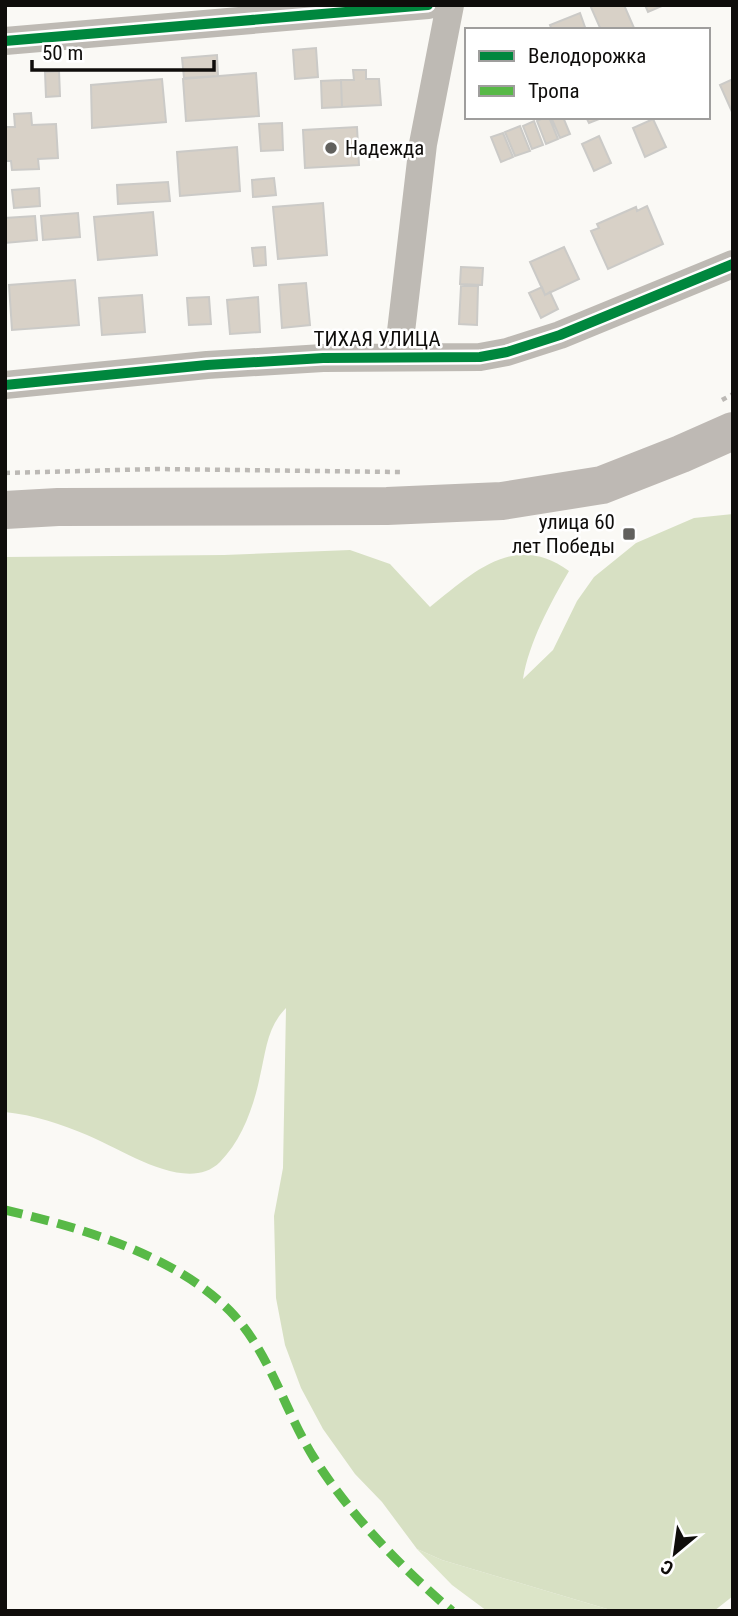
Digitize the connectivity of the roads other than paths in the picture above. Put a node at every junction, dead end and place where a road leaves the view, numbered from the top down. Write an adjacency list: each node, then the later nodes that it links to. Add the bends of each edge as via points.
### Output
1 (428, 5): 3 (street)
2 (450, 5): 5 (street, via 423,144)
3 (5, 41)
4 (733, 264): 5 (street, ТИХАЯ УЛИЦА, via 520,348 480,356)
5 (398, 357): 6 (street, ТИХАЯ УЛИЦА, via 207,365)
6 (5, 385)
7 (727, 416): 8 (main road, via 681,454 602,485 502,501)
8 (5, 510)

